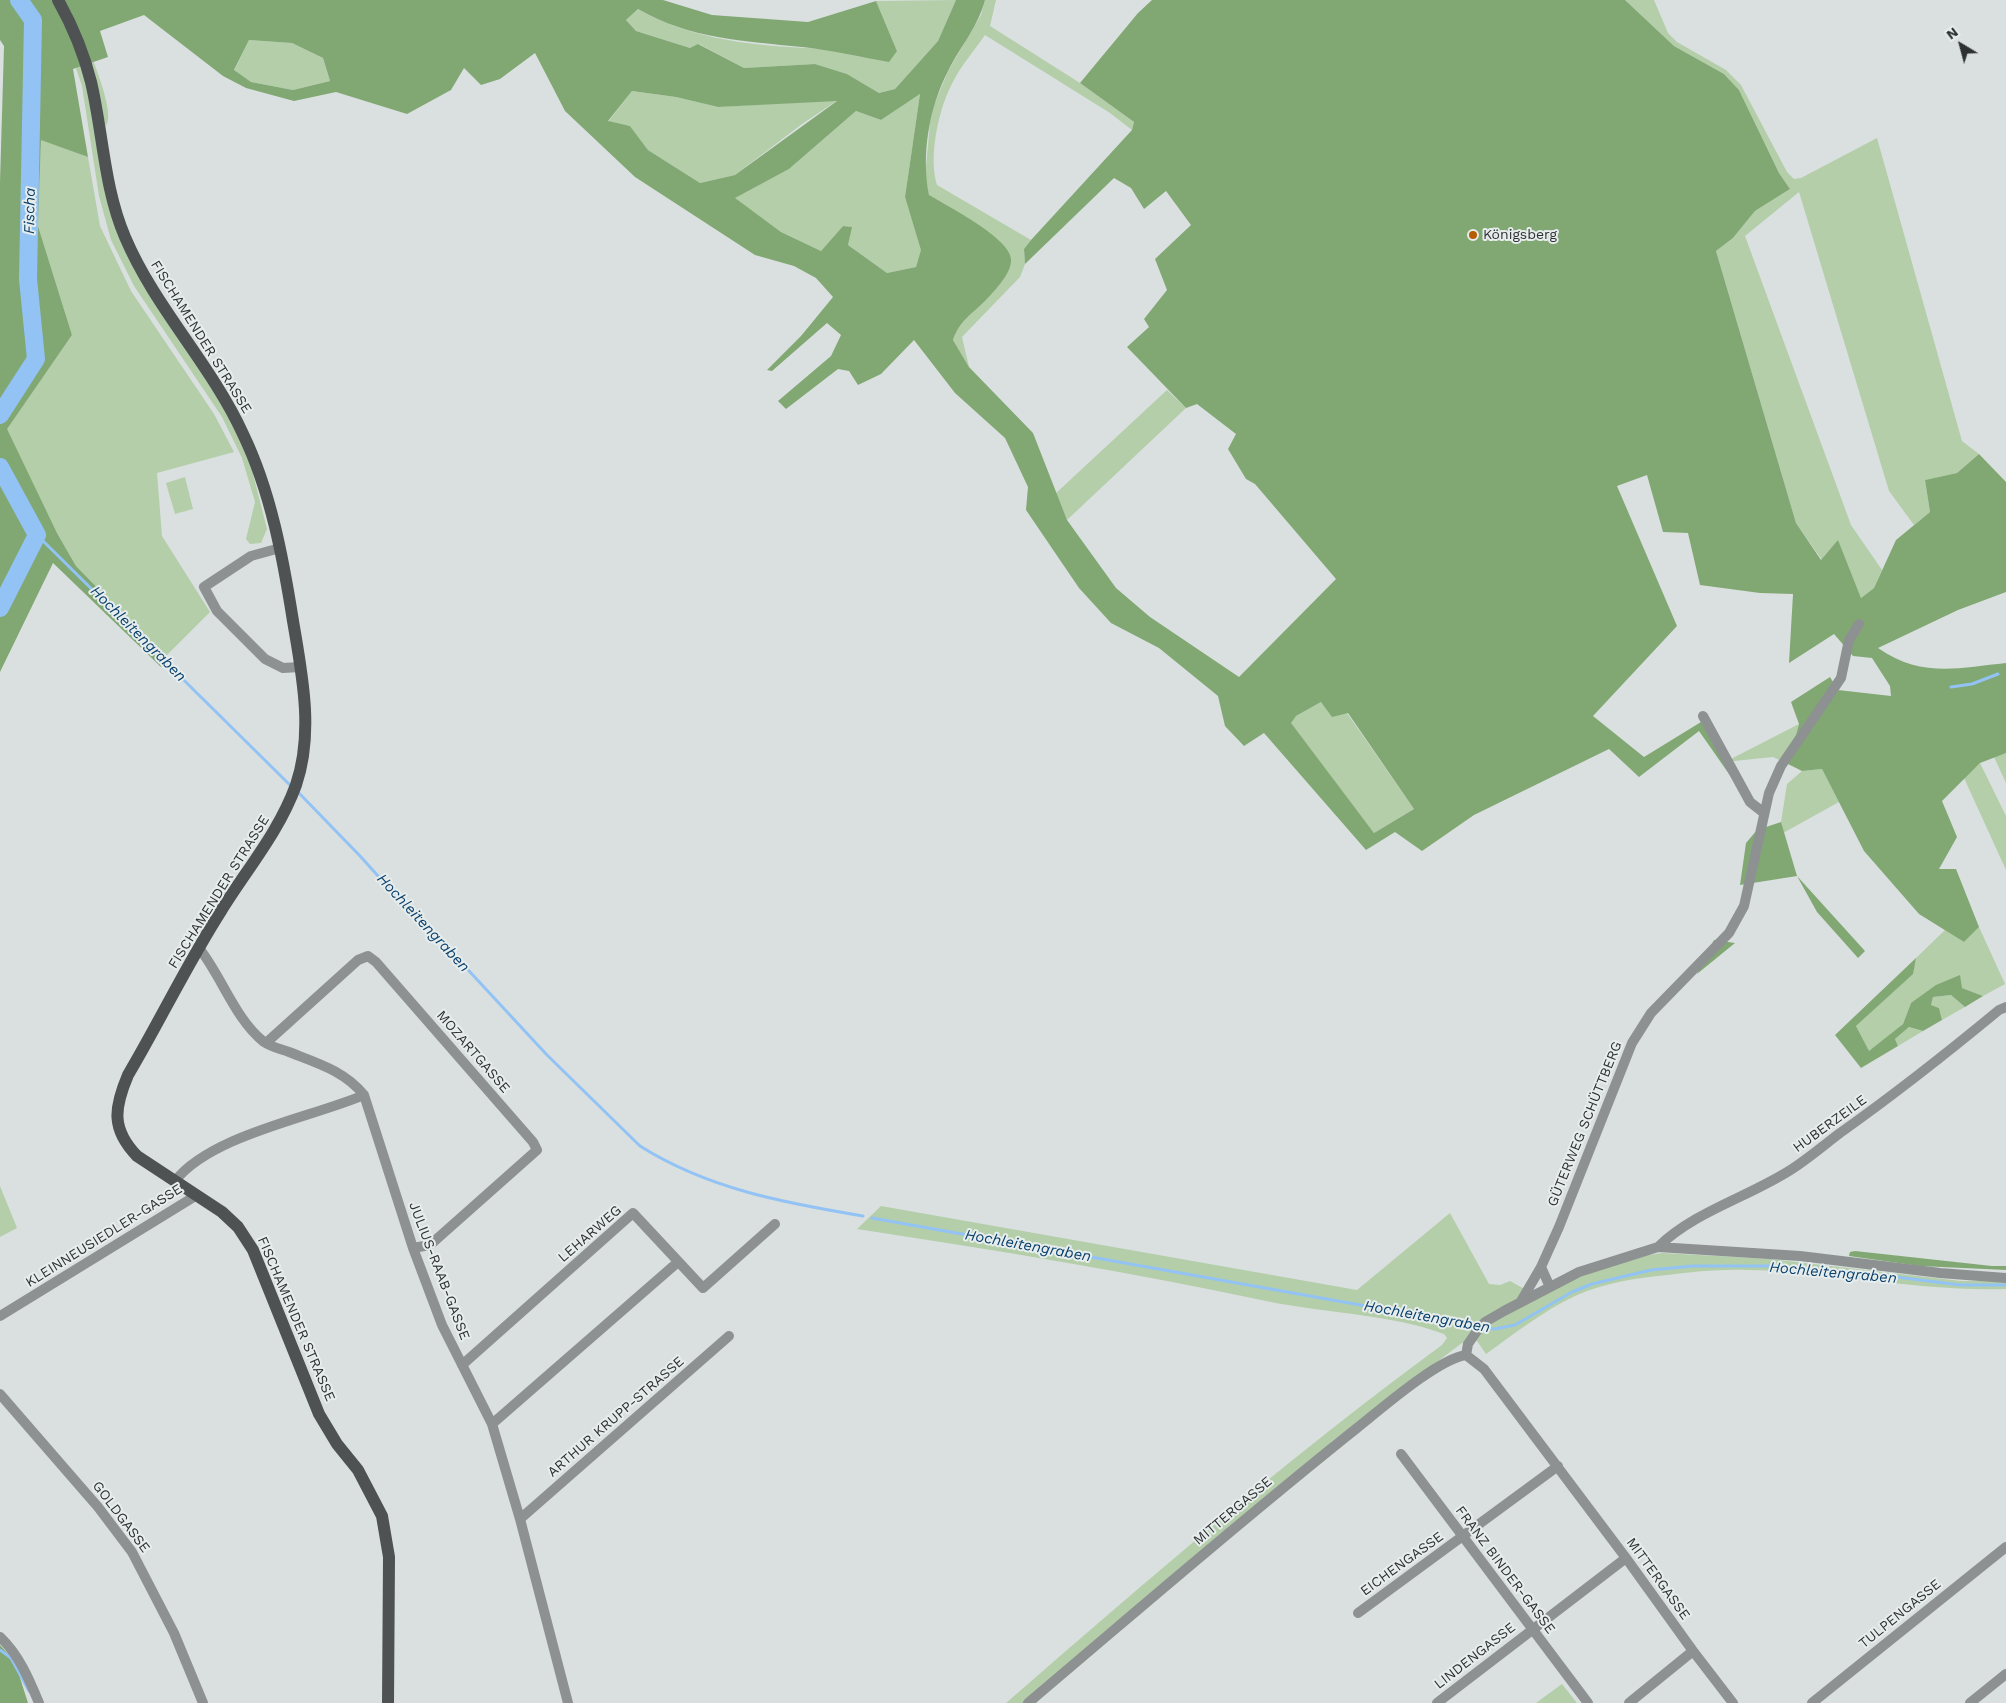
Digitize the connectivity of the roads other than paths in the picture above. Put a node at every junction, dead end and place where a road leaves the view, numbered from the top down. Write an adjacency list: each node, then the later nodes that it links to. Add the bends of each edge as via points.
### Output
1 (58, 0): 2 (main road, FISCHAMENDER STRASSE, via 78,42 90,81 108,180 125,238 157,296 226,400 244,434 260,473)
2 (280, 548): 4 (main road, FISCHAMENDER STRASSE); 4 (street, via 251,556 204,587 217,611 265,659 283,668)
3 (1859, 624): 6 (street, GÜTERWEG SCHÜTTBERG, via 1849,640 1841,678 1781,766)
4 (300, 667): 7 (main road, FISCHAMENDER STRASSE, via 305,731 296,784 273,833)
5 (1703, 716): 6 (street, via 1750,802)
6 (1764, 813): 17 (street, GÜTERWEG SCHÜTTBERG, via 1744,906 1729,933 1651,1013 1632,1043)
7 (199, 948): 9 (street, JULIUS-RAAB-GASSE, via 248,1027); 11 (main road, FISCHAMENDER STRASSE, via 128,1076 116,1113 125,1144 136,1156)
8 (2006, 1007): 14 (street, HUBERZEILE, via 1794,1168 1703,1216)
9 (266, 1043): 10 (street, JULIUS-RAAB-GASSE, via 340,1072); 15 (street, MOZARTGASSE, via 358,960 368,956 533,1142 537,1150 520,1166 430,1245)
10 (364, 1095): 11 (street, via 337,1107 260,1130 195,1162); 15 (street, JULIUS-RAAB-GASSE)
11 (175, 1182): 12 (main road, FISCHAMENDER STRASSE)
12 (197, 1194): 21 (street, KLEINNEUSIEDLER-GASSE); 40 (main road, FISCHAMENDER STRASSE, via 238,1227 253,1250 319,1414 358,1470 382,1516 389,1557)
13 (775, 1224): 16 (street, LEHARWEG, via 702,1288)
14 (1658, 1247): 18 (street, via 1800,1256); 19 (street, via 1579,1272)
15 (414, 1248): 24 (street, JULIUS-RAAB-GASSE, via 442,1325)
16 (678, 1262): 24 (street, LEHARWEG, via 633,1213); 26 (street)
17 (1541, 1267): 19 (street); 20 (street, GÜTERWEG SCHÜTTBERG)
18 (2006, 1278)
19 (1550, 1287): 20 (street)
20 (1520, 1303): 23 (street, via 1486,1322 1468,1344)
21 (0, 1316)
22 (729, 1336): 29 (street, ARTHUR KRUPP-STRASSE)
23 (1466, 1354): 28 (street, MITTERGASSE, via 1484,1369); 42 (street, MITTERGASSE, via 1447,1360 1312,1463)
24 (462, 1365): 26 (street, JULIUS-RAAB-GASSE)
25 (0, 1394): 39 (street, GOLDGASSE, via 98,1507 132,1552 174,1633)
26 (492, 1424): 29 (street, JULIUS-RAAB-GASSE)
27 (1401, 1454): 30 (street, FRANZ BINDER-GASSE)
28 (1558, 1466): 30 (street, EICHENGASSE); 32 (street, MITTERGASSE)
29 (520, 1519): 41 (street, JULIUS-RAAB-GASSE)
30 (1463, 1537): 33 (street, EICHENGASSE); 34 (street, FRANZ BINDER-GASSE)
31 (2006, 1548): 47 (street, TULPENGASSE)
32 (1626, 1558): 34 (street, LINDENGASSE); 36 (street, MITTERGASSE)
33 (1358, 1613)
34 (1532, 1628): 43 (street, LINDENGASSE); 44 (street, FRANZ BINDER-GASSE)
35 (0, 1637): 38 (street, via 27,1673)
36 (1693, 1652): 45 (street); 46 (street, MITTERGASSE)
37 (2006, 1674): 48 (street)
38 (39, 1703)
39 (203, 1703)
40 (388, 1703)
41 (568, 1703)
42 (1028, 1703)
43 (1437, 1703)
44 (1588, 1703)
45 (1629, 1703)
46 (1733, 1703)
47 (1812, 1703)
48 (1970, 1703)

